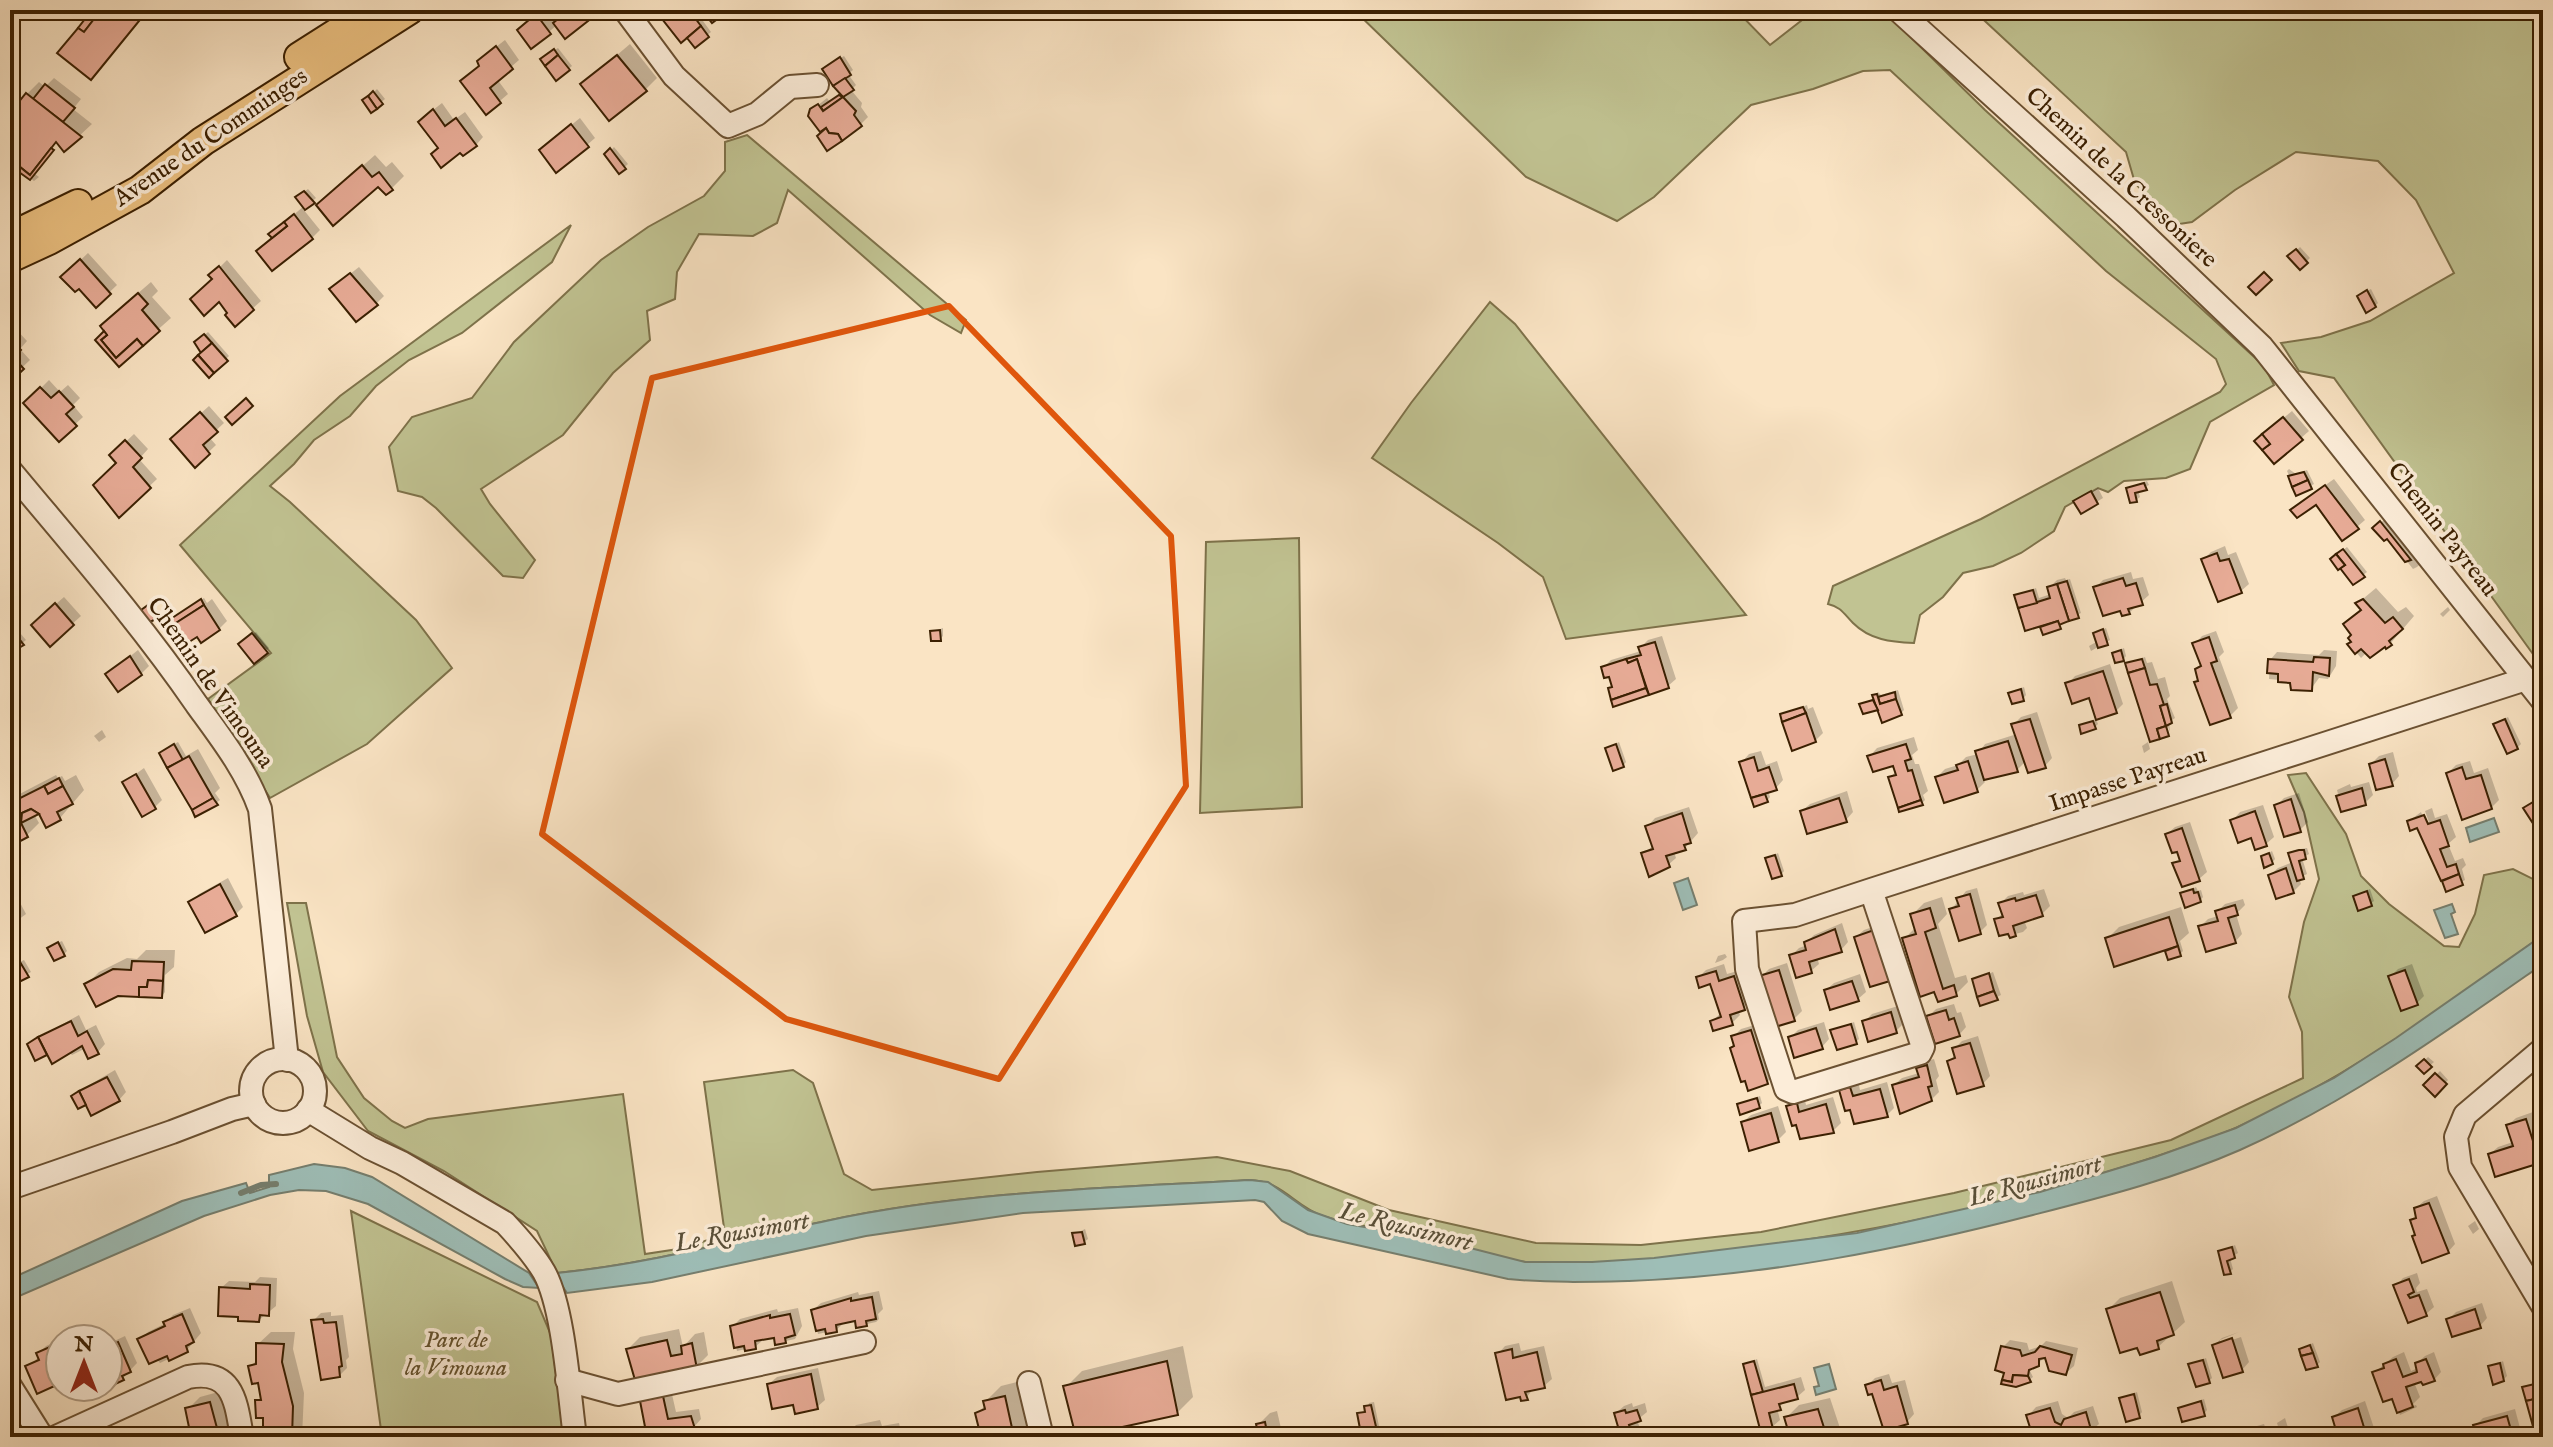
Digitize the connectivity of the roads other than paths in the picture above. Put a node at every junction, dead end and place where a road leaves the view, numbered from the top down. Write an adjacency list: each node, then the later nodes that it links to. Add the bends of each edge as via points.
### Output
1 (373, 10): 6 (main road, Avenue du Comminges, via 87,200)
2 (409, 10): 7 (main road, Avenue du Comminges, via 203,141 140,190)
3 (625, 10): 5 (street, via 674,76 728,126 757,114 790,87)
4 (1898, 10): 8 (street, Chemin de la Cressoniere, via 2218,302)
5 (817, 85)
6 (10, 237)
7 (10, 258)
8 (2299, 393): 10 (street, Chemin Payreau)
9 (10, 470): 14 (street, Chemin de Vimouna, via 114,592 252,786 260,809)
10 (2526, 679): 11 (street, Chemin Payreau); 12 (street, Impasse Payreau)
11 (2543, 701)
12 (1871, 890): 12 (street, Impasse Payreau, via 1795,915 1744,921 1747,969 1786,1089 1793,1092 1920,1053 1923,1047)
13 (2543, 1049): 18 (street, via 2465,1115 2456,1137 2460,1167)
14 (287, 1060): 15 (street, via 271,1062 257,1072 251,1088); 16 (street, via 302,1066 312,1079 314,1095)
15 (254, 1104): 16 (street, via 274,1122 293,1121); 17 (street)
16 (308, 1110): 20 (street, via 505,1223 545,1274)
17 (10, 1188)
18 (2543, 1306)
19 (864, 1342): 20 (street, via 618,1394)
20 (567, 1380): 26 (street)
21 (1029, 1383): 27 (street)
22 (10, 1386): 23 (street)
23 (42, 1437)
24 (56, 1437): 25 (street, via 202,1375 230,1388)
25 (242, 1437)
26 (575, 1437)
27 (1042, 1437)

